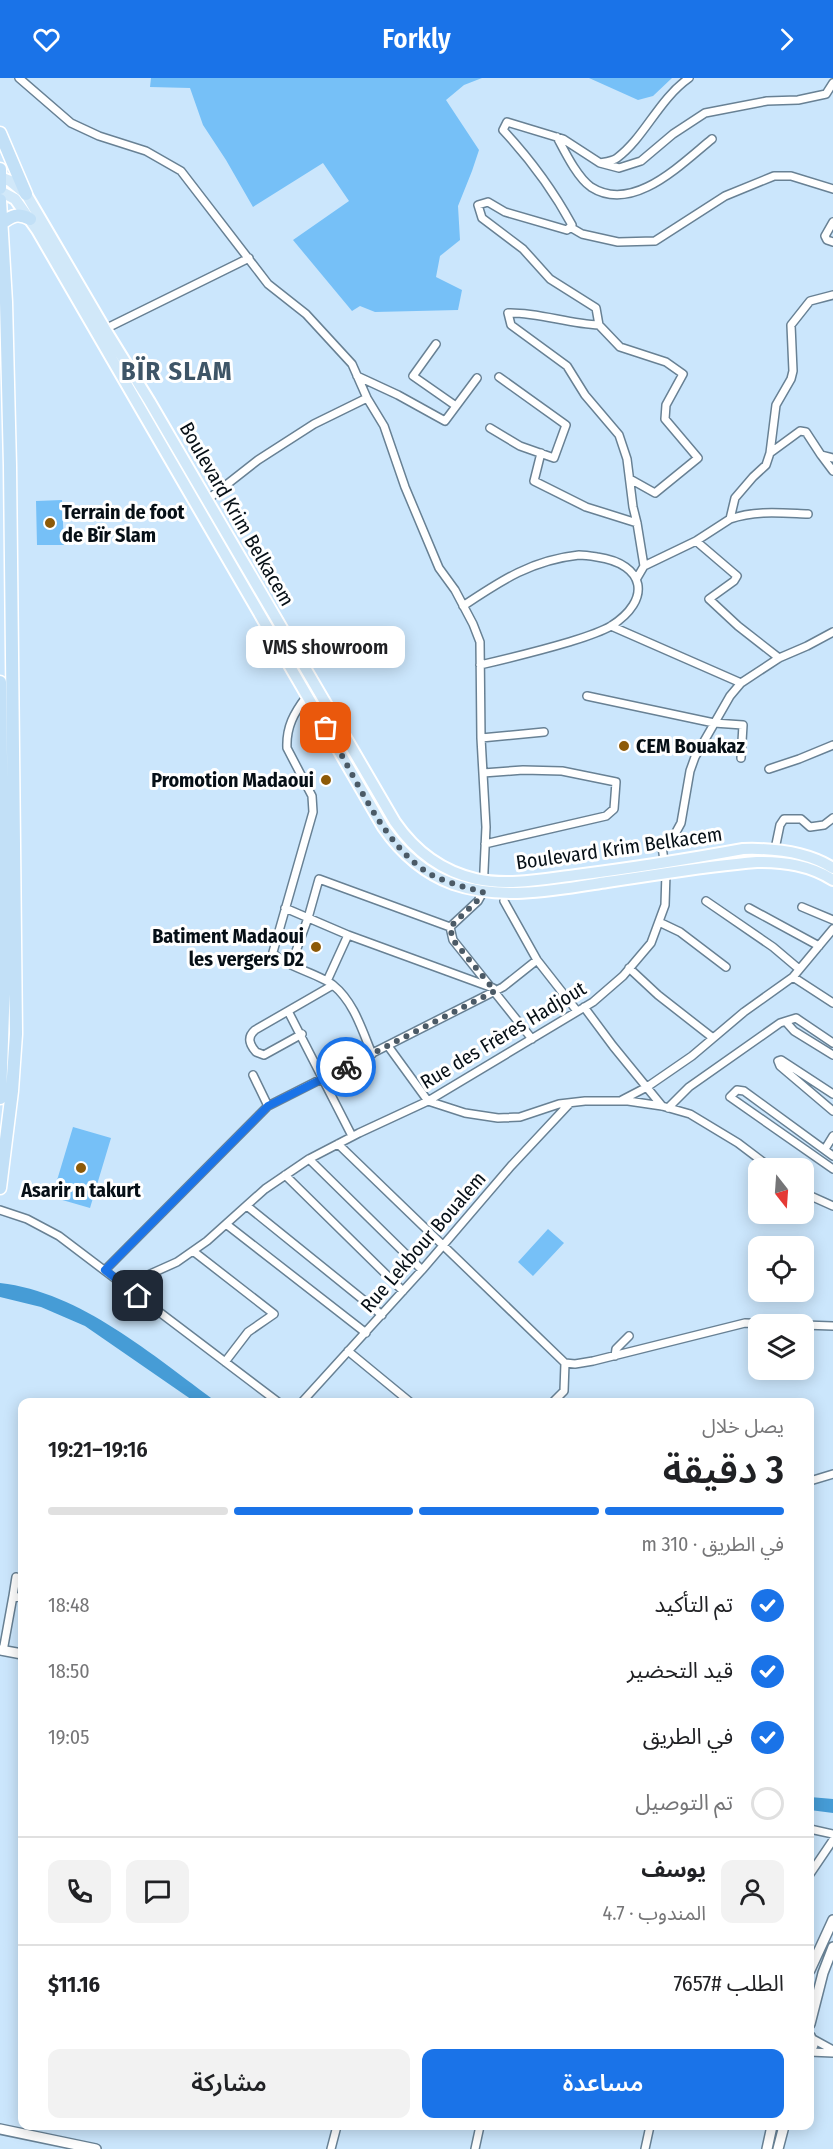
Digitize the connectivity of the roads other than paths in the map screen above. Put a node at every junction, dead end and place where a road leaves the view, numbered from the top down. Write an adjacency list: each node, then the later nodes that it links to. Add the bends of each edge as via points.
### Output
1 (19, 78): 19 (street, via 71,123 146,151 181,171)
2 (689, 78): 7 (street, via 676,87 616,159)
3 (833, 83): 7 (street, via 826,94 705,113 641,162 619,168)
4 (0, 133): 12 (highway)
5 (557, 137): 6 (street, via 572,165 591,187 615,196 644,190); 7 (street); 17 (street, via 507,122 502,130 530,159 564,210)
6 (712, 138)
7 (600, 163)
8 (0, 169): 9 (highway)
9 (0, 177): 10 (highway); 12 (main road, Boulevard Krim Belkacem)
10 (0, 189): 14 (main road, Boulevard Krim Belkacem, via 15,199)
11 (833, 189): 17 (street, via 791,176 774,176 725,196 655,241 618,242 582,234)
12 (26, 195): 22 (main road, Boulevard Krim Belkacem)
13 (0, 200): 16 (highway)
14 (30, 219): 16 (highway, via 14,215); 51 (main road, Boulevard Krim Belkacem)
15 (833, 222): 18 (street, via 825,236)
16 (1, 224): 119 (highway, via 10,457 16,1034)
17 (570, 227): 21 (street, via 567,230 505,212 488,202 478,206 482,218 523,249 550,279 596,308)
18 (833, 242)
19 (249, 258): 22 (street); 24 (street, via 268,284 314,322 352,364)
20 (833, 295): 31 (street, via 810,301 791,325 793,371 776,405)
21 (599, 325): 35 (street, via 620,347 666,362 683,374 666,405 665,419 698,458 655,493); 35 (street, via 507,313 511,325 567,366 585,395 619,435)
22 (105, 329): 36 (main road, Boulevard Krim Belkacem)
23 (436, 344): 28 (street, via 413,376)
24 (357, 376): 27 (street); 28 (street, via 445,421)
25 (499, 377): 30 (street, via 566,425 554,458)
26 (477, 378): 28 (street)
27 (367, 398): 36 (street, via 305,430); 43 (street, via 384,426 439,568)
28 (456, 406)
29 (490, 428): 30 (street)
30 (541, 453): 39 (street, via 534,481 586,507)
31 (770, 453): 32 (street, via 803,430); 38 (street, via 766,465 735,498)
32 (821, 455): 33 (street); 34 (street)
33 (833, 458)
34 (833, 471)
35 (630, 479): 39 (street)
36 (207, 500): 64 (main road, Boulevard Krim Belkacem, via 408,840 440,866)
37 (808, 514): 38 (street, via 743,514)
38 (730, 519): 40 (street)
39 (637, 523): 41 (street)
40 (696, 541): 41 (street); 46 (street, via 737,576 709,599)
41 (644, 566): 42 (street)
42 (637, 578): 43 (street, via 631,570 610,559 582,555 546,561 506,577); 44 (street, via 636,601)
43 (463, 606): 47 (street, via 480,642)
44 (611, 626): 47 (street, via 556,646); 49 (street)
45 (833, 632): 46 (street, Rue des Frères Hadjout)
46 (779, 658): 49 (street, Rue des Frères Hadjout)
47 (480, 666): 54 (street)
48 (0, 682): 103 (highway, via 4,982)
49 (741, 683): 52 (street, Rue des Frères Hadjout)
50 (587, 696): 52 (street)
51 (306, 697): 66 (main road, Boulevard Krim Belkacem, via 397,846 432,874); 70 (street, via 293,715 287,748 312,796 313,812)
52 (714, 723): 56 (street, via 743,725); 62 (street, Rue des Frères Hadjout, via 690,771 681,823 662,847)
53 (544, 732): 54 (street)
54 (481, 738): 58 (street)
55 (833, 745): 57 (street)
56 (741, 758)
57 (769, 769)
58 (483, 773): 60 (street); 60 (street, via 562,771 616,782 614,809 606,816)
59 (833, 818): 61 (street, via 824,825 810,827 801,819 784,819)
60 (485, 844): 64 (street)
61 (775, 849): 62 (main road, Boulevard Krim Belkacem, via 743,849); 63 (main road, Boulevard Krim Belkacem, via 808,856)
62 (665, 868): 64 (main road, Boulevard Krim Belkacem, via 511,882); 65 (main road, Boulevard Krim Belkacem, via 781,862 803,866); 66 (main road, Boulevard Krim Belkacem, via 531,892); 74 (street, Rue des Frères Hadjout, via 665,905)
63 (833, 868)
64 (484, 880): 66 (street)
65 (833, 880)
66 (483, 892): 75 (street)
67 (504, 901): 79 (street)
68 (706, 901): 83 (street)
69 (802, 906): 73 (street)
70 (285, 908): 72 (street); 80 (street, via 273,952 277,959)
71 (749, 908): 78 (street)
72 (308, 918): 75 (street, via 319,879); 77 (street); 80 (street)
73 (833, 920)
74 (659, 922): 81 (street, via 687,937); 82 (street, Rue des Frères Hadjout, via 651,943)
75 (450, 927): 87 (street, via 453,940)
76 (833, 929): 78 (street)
77 (348, 935): 85 (street); 87 (street)
78 (819, 946): 83 (street)
79 (537, 960): 87 (street); 89 (street)
80 (291, 965): 85 (street)
81 (726, 967)
82 (630, 968): 89 (street, Rue des Frères Hadjout); 93 (street)
83 (799, 969): 84 (street)
84 (793, 977): 88 (street); 93 (street)
85 (327, 981): 86 (street)
86 (333, 986): 90 (street); 97 (street, via 350,1005)
87 (494, 990): 94 (street); 96 (street)
88 (833, 1003)
89 (581, 1009): 94 (street, Rue des Frères Hadjout); 101 (street)
90 (288, 1011): 92 (street); 92 (street, via 255,1030 249,1037 251,1046 264,1055)
91 (786, 1022): 95 (street, via 796,1018); 98 (street); 108 (street)
92 (302, 1035): 100 (street)
93 (713, 1038): 101 (street)
94 (532, 1039): 104 (street, Rue des Frères Hadjout)
95 (833, 1042)
96 (388, 1046): 97 (street); 104 (street)
97 (372, 1054): 100 (street)
98 (833, 1055)
99 (253, 1075): 107 (street)
100 (323, 1079): 107 (street); 110 (street)
101 (647, 1087): 105 (street); 108 (street)
102 (833, 1094): 109 (street, via 778,1061)
103 (0, 1098)
104 (428, 1101): 106 (street, via 498,1118 520,1117); 110 (street, Rue des Frères Hadjout)
105 (620, 1101): 106 (street); 108 (street)
106 (570, 1103): 125 (street, Rue Lekbour Boualem, via 510,1166)
107 (268, 1106): 127 (street)
108 (665, 1107): 115 (street, via 690,1114)
109 (833, 1111)
110 (352, 1136): 112 (street, Rue des Frères Hadjout)
111 (833, 1136): 113 (street)
112 (338, 1144): 116 (street, Rue des Frères Hadjout); 125 (street)
113 (825, 1149): 114 (street); 117 (street, via 744,1091 737,1090 730,1097)
114 (833, 1156)
115 (758, 1158)
116 (309, 1160): 118 (street, Rue des Frères Hadjout); 128 (street)
117 (833, 1169)
118 (285, 1176): 121 (street, Rue des Frères Hadjout); 130 (street)
119 (0, 1188)
120 (814, 1197): 122 (street)
121 (247, 1206): 124 (street, Rue des Frères Hadjout); 131 (street)
122 (833, 1206)
123 (0, 1210): 127 (street, via 59,1236)
124 (226, 1224): 126 (street, Rue des Frères Hadjout); 135 (street)
125 (443, 1246): 128 (street, Rue Lekbour Boualem); 140 (street)
126 (193, 1251): 129 (street, Rue des Frères Hadjout, via 148,1275); 139 (street, via 274,1314 248,1332)
127 (105, 1270): 129 (street)
128 (422, 1270): 130 (street, Rue Lekbour Boualem)
129 (120, 1282): 139 (street)
130 (403, 1291): 131 (street, Rue Lekbour Boualem)
131 (382, 1315): 135 (street, Rue Lekbour Boualem)
132 (748, 1323): 138 (street)
133 (814, 1325): 134 (street)
134 (833, 1326)
135 (366, 1333): 137 (street, Rue Lekbour Boualem)
136 (629, 1336): 138 (street, via 616,1349)
137 (348, 1352): 142 (street, Rue Lekbour Boualem); 143 (street)
138 (615, 1356): 140 (street)
139 (225, 1362): 141 (street)
140 (565, 1363): 144 (street, via 564,1391)
141 (273, 1398)
142 (306, 1398)
143 (405, 1398)
144 (557, 1398)
145 (833, 1474): 146 (street)
146 (814, 1479)
147 (16, 1577): 148 (street)
148 (13, 1596): 149 (street); 150 (street)
149 (18, 1597)
150 (2, 1651): 151 (street)
151 (18, 1653)
152 (814, 1830): 153 (street)
153 (833, 1834)
154 (833, 1840): 155 (street)
155 (814, 1868)
156 (833, 1920): 158 (street)
157 (833, 1947): 159 (street)
158 (814, 1961)
159 (814, 2009)
160 (814, 2039): 162 (street)
161 (814, 2052): 162 (street)
162 (833, 2052)
163 (0, 2129): 169 (street)
164 (336, 2130): 171 (street)
165 (479, 2130): 172 (street)
166 (649, 2130): 173 (street)
167 (771, 2130): 174 (street)
168 (783, 2130): 175 (street)
169 (64, 2146): 170 (street)
170 (96, 2149)
171 (331, 2149)
172 (475, 2149)
173 (645, 2149)
174 (767, 2149)
175 (778, 2149)

